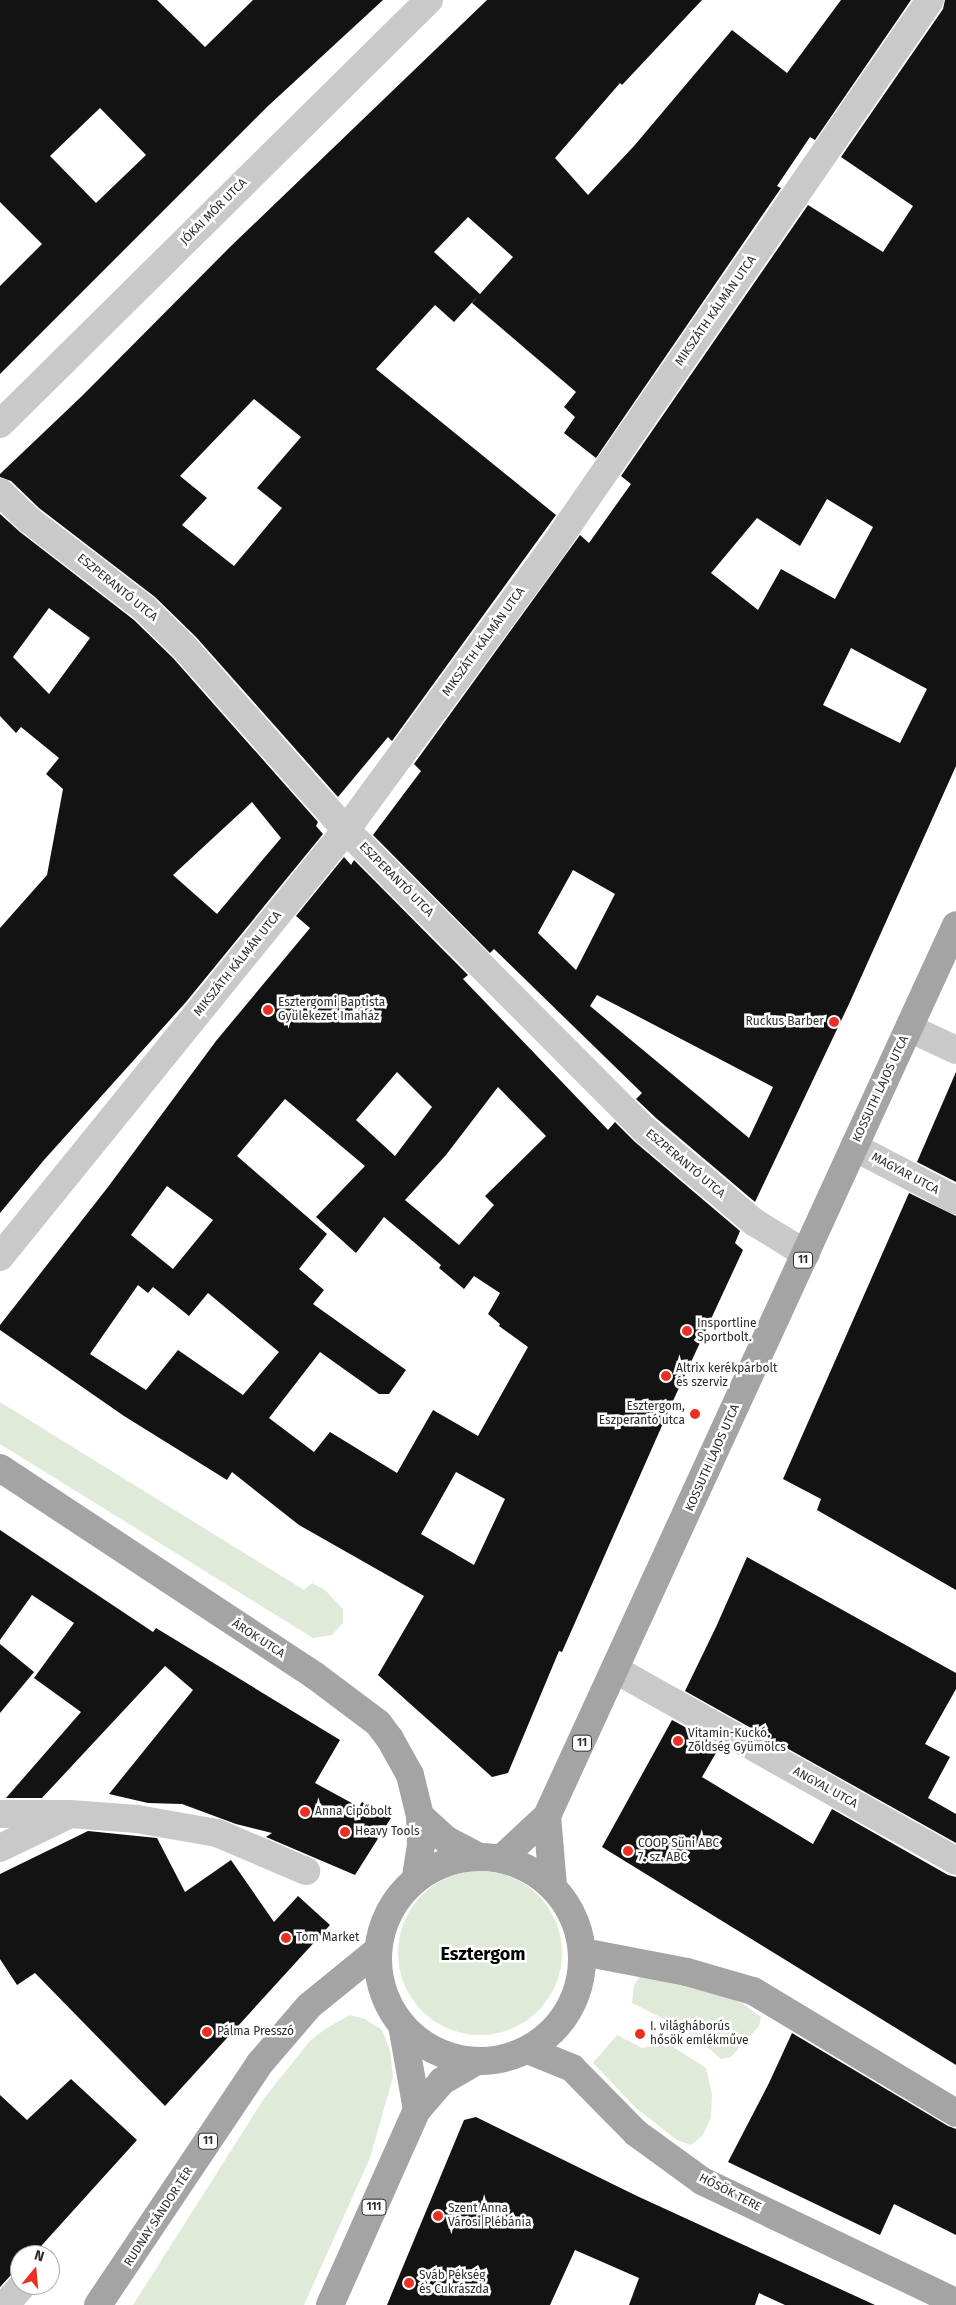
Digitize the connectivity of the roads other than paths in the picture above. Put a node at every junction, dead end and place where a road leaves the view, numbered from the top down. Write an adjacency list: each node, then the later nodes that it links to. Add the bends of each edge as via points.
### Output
1 (428, 0): 3 (street, JÓKAI MÓR UTCA)
2 (930, 0): 5 (street, MIKSZÁTH KÁLMÁN UTCA, via 551,550)
3 (0, 424)
4 (0, 492): 5 (street, ESZPERANTÓ UTCA, via 28,520 144,608 184,647)
5 (346, 830): 11 (street, ESZPERANTÓ UTCA, via 645,1130 754,1222); 12 (street, MIKSZÁTH KÁLMÁN UTCA)
6 (956, 925): 7 (main road, KOSSUTH LAJOS UTCA / 11)
7 (909, 1028): 8 (street); 9 (main road, KOSSUTH LAJOS UTCA / 11)
8 (956, 1050)
9 (854, 1147): 10 (street, MAGYAR UTCA); 11 (main road, KOSSUTH LAJOS UTCA / 11)
10 (956, 1200)
11 (806, 1254): 14 (main road, KOSSUTH LAJOS UTCA / 11)
12 (0, 1257)
13 (0, 1468): 17 (main road, ÁROK UTCA, via 314,1675 378,1723 410,1775)
14 (616, 1670): 18 (main road, KOSSUTH LAJOS UTCA / 11); 21 (street, ANGYAL UTCA)
15 (0, 1814): 16 (street)
16 (70, 1814): 19 (street); 22 (street, via 137,1819 217,1833)
17 (420, 1816): 20 (main road, via 447,1840); 23 (main road, ÁROK UTCA, via 421,1845)
18 (547, 1816): 20 (main road, 11); 24 (main road)
19 (0, 1848)
20 (490, 1857): 23 (main road, via 450,1861); 24 (main road, via 529,1869)
21 (956, 1861)
22 (306, 1871)
23 (416, 1876): 25 (main road, via 392,1905)
24 (553, 1886): 26 (main road, via 568,1906 578,1928)
25 (378, 1950): 27 (main road, RUDNAY SÁNDOR TÉR / 11); 28 (main road, via 379,1979)
26 (583, 1952): 29 (main road, via 580,1982 570,2009 552,2033); 32 (main road, via 687,1972 753,1991)
27 (332, 1990): 28 (main road, via 363,1991); 36 (main road, RUDNAY SÁNDOR TÉR / 11, via 309,2006 260,2063)
28 (396, 2016): 30 (main road, via 424,2044 449,2056); 31 (main road)
29 (528, 2050): 30 (main road, via 503,2059); 34 (main road, HŐSÖK TERE, via 572,2068 636,2133 702,2181)
30 (477, 2061): 31 (main road, 111, via 442,2081)
31 (417, 2110): 37 (main road, 111)
32 (956, 2113)
33 (14, 2295): 35 (street)
34 (956, 2302)
35 (5, 2305)
36 (98, 2305)
37 (330, 2305)

